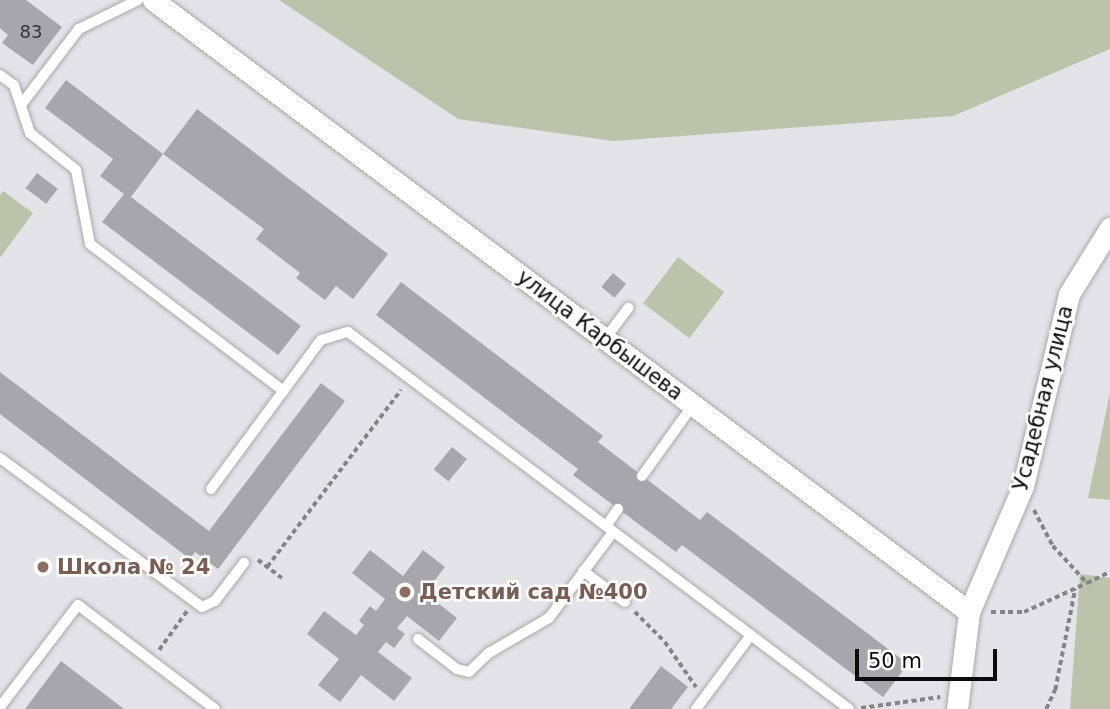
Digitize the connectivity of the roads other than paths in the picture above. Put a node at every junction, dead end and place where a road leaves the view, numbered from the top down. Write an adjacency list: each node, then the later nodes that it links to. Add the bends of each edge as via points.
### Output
1 (138, 0): 4 (lane, via 79,29)
2 (153, 0): 7 (street, улица Карбышева)
3 (0, 75): 4 (lane, via 14,85)
4 (21, 105): 8 (lane, via 30,133 76,170 90,244)
5 (1110, 228): 18 (street, Усадебная улица, via 1069,294 1023,486)
6 (628, 308): 7 (lane)
7 (605, 339): 9 (street, улица Карбышева)
8 (284, 391): 12 (lane); 14 (lane, via 321,340 348,332)
9 (693, 405): 11 (lane); 18 (street, улица Карбышева)
10 (0, 458): 15 (lane, via 193,602 209,606)
11 (642, 476)
12 (211, 489)
13 (618, 509): 14 (lane)
14 (609, 529): 16 (lane); 19 (lane)
15 (244, 563)
16 (583, 571): 17 (lane); 20 (lane, via 549,618 489,653 469,672 457,669)
17 (625, 602)
18 (969, 612): 21 (street)
19 (751, 635): 22 (lane); 25 (lane)
20 (418, 639)
21 (957, 702)
22 (699, 705)
23 (0, 707): 24 (lane, via 78,605)
24 (215, 709)
25 (849, 709)

